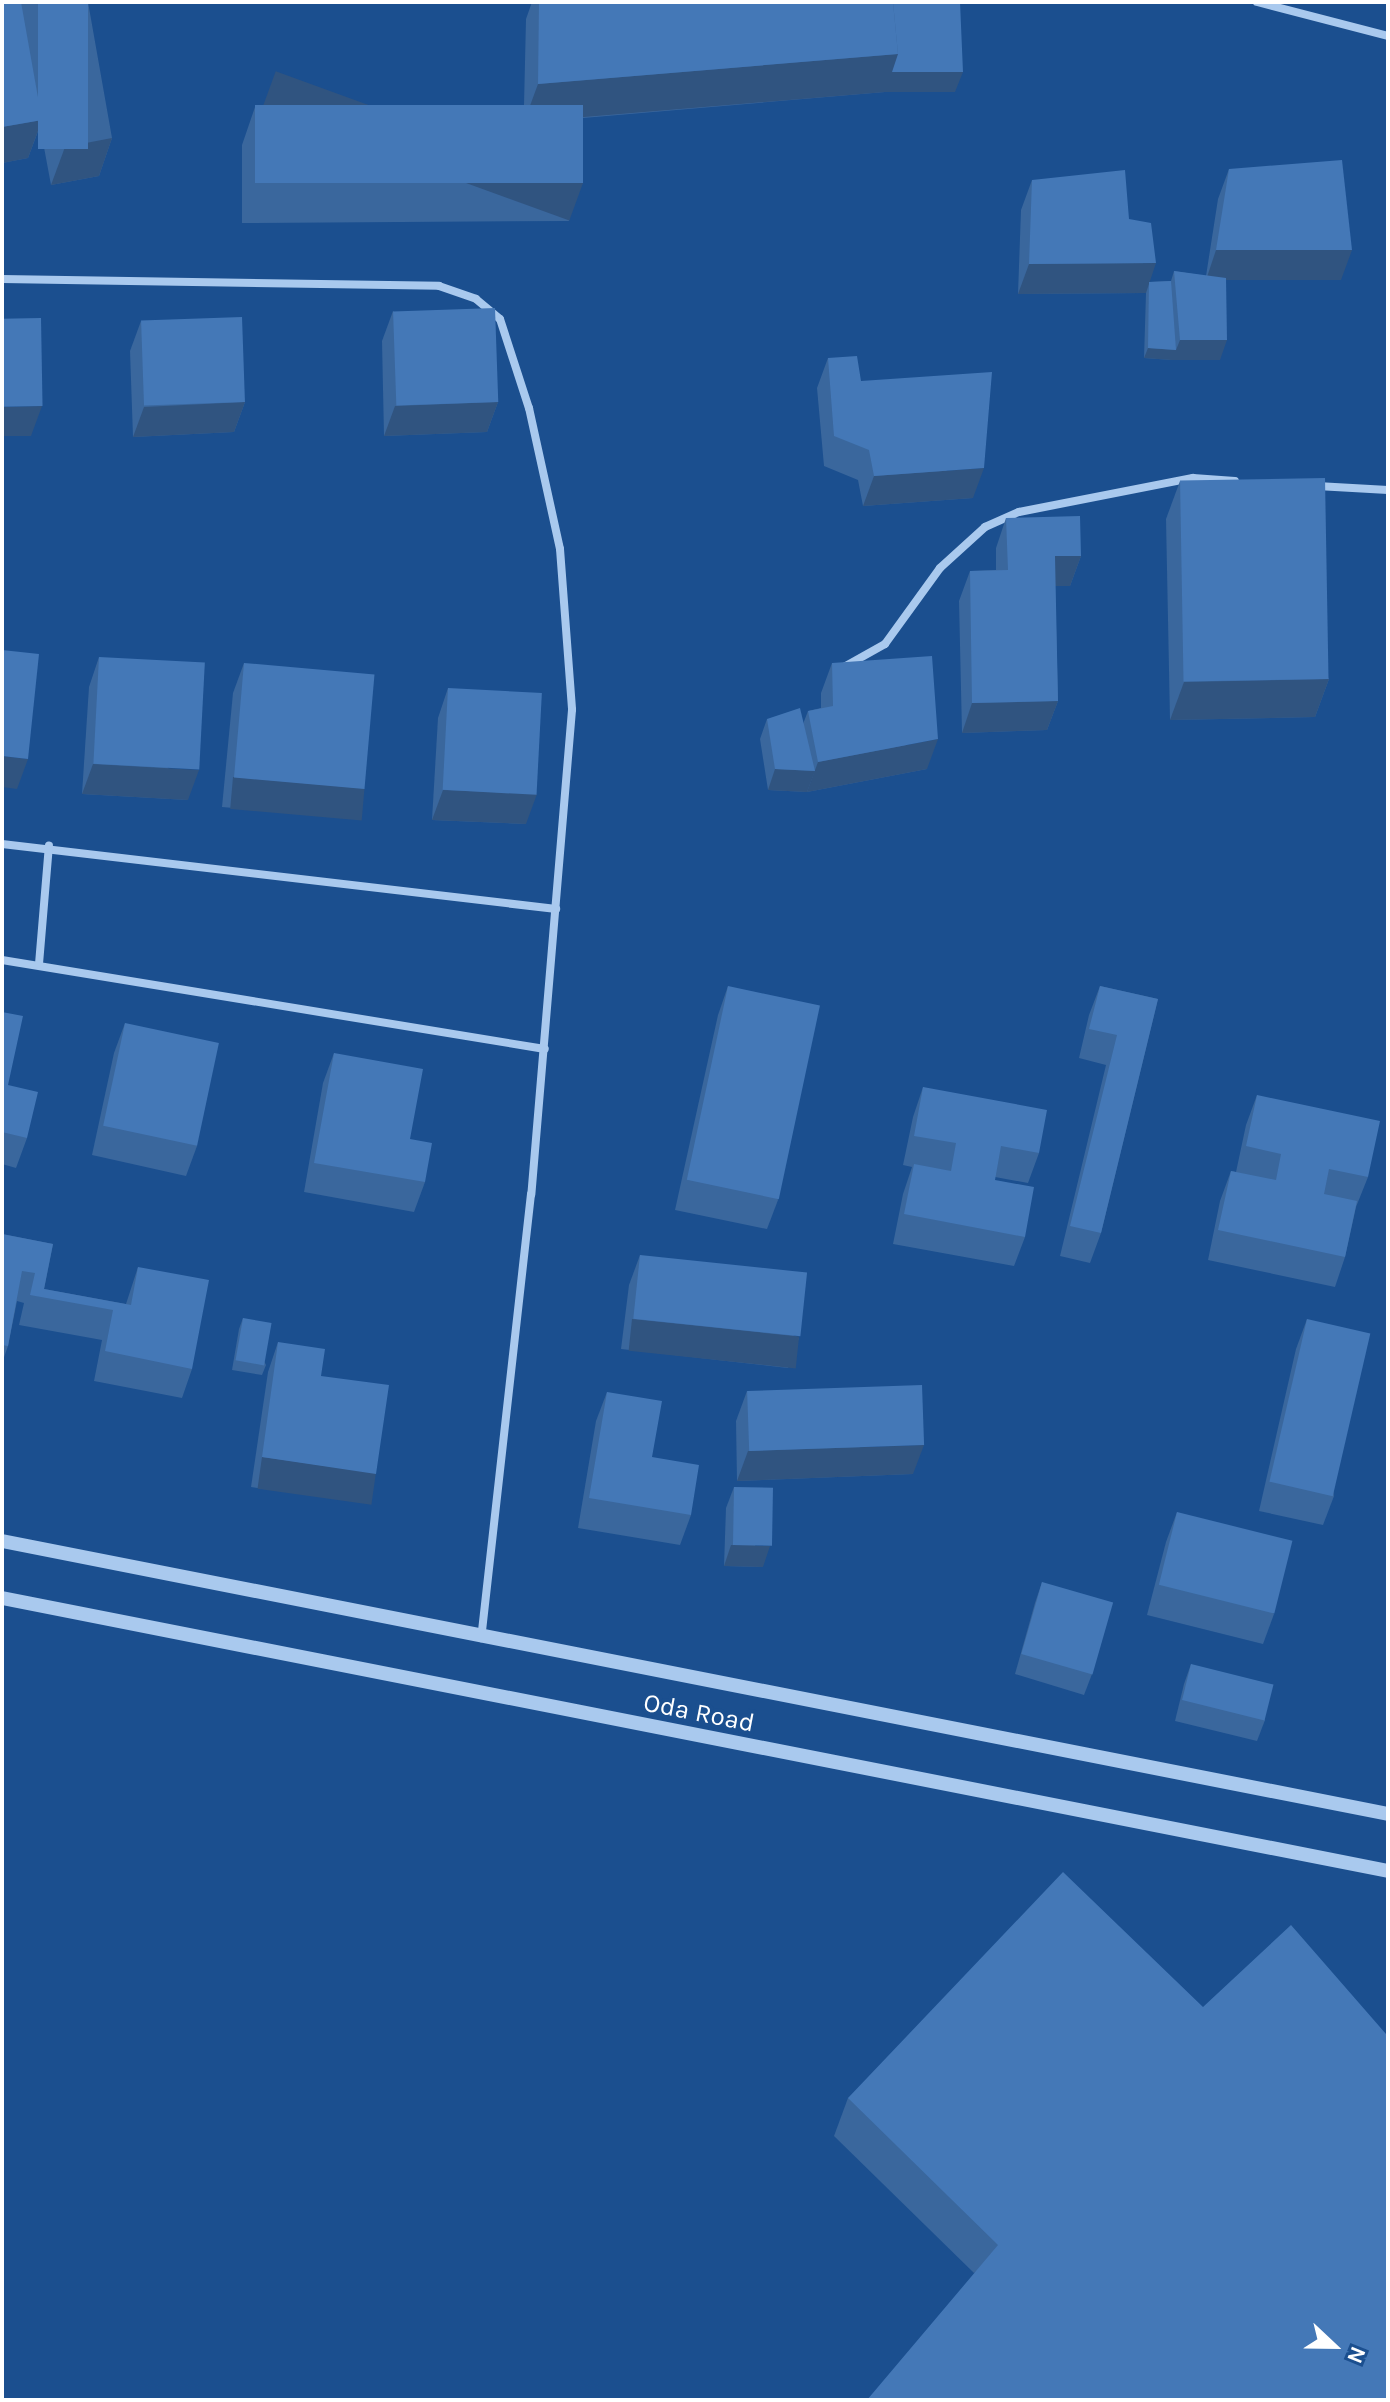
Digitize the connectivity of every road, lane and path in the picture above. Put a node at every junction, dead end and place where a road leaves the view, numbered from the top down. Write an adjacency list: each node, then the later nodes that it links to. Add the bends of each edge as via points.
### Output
1 (1257, 2): 2 (street)
2 (1388, 36)
3 (2, 279): 10 (street, via 439,286 476,299 500,319 529,408 560,549 572,710)
4 (1254, 482): 7 (street, via 1193,478 1019,512 985,527 940,568 885,644)
5 (1299, 485): 6 (street)
6 (1388, 490)
7 (831, 674)
8 (2, 844): 9 (street)
9 (49, 845): 10 (street); 12 (street)
10 (556, 909): 13 (street)
11 (2, 960): 12 (street)
12 (39, 964): 13 (street)
13 (545, 1049): 16 (street)
14 (2, 1541): 16 (street, Oda Road)
15 (2, 1598): 18 (street, Oda Road)
16 (481, 1640): 17 (street, Oda Road)
17 (1388, 1814)
18 (1388, 1871)

